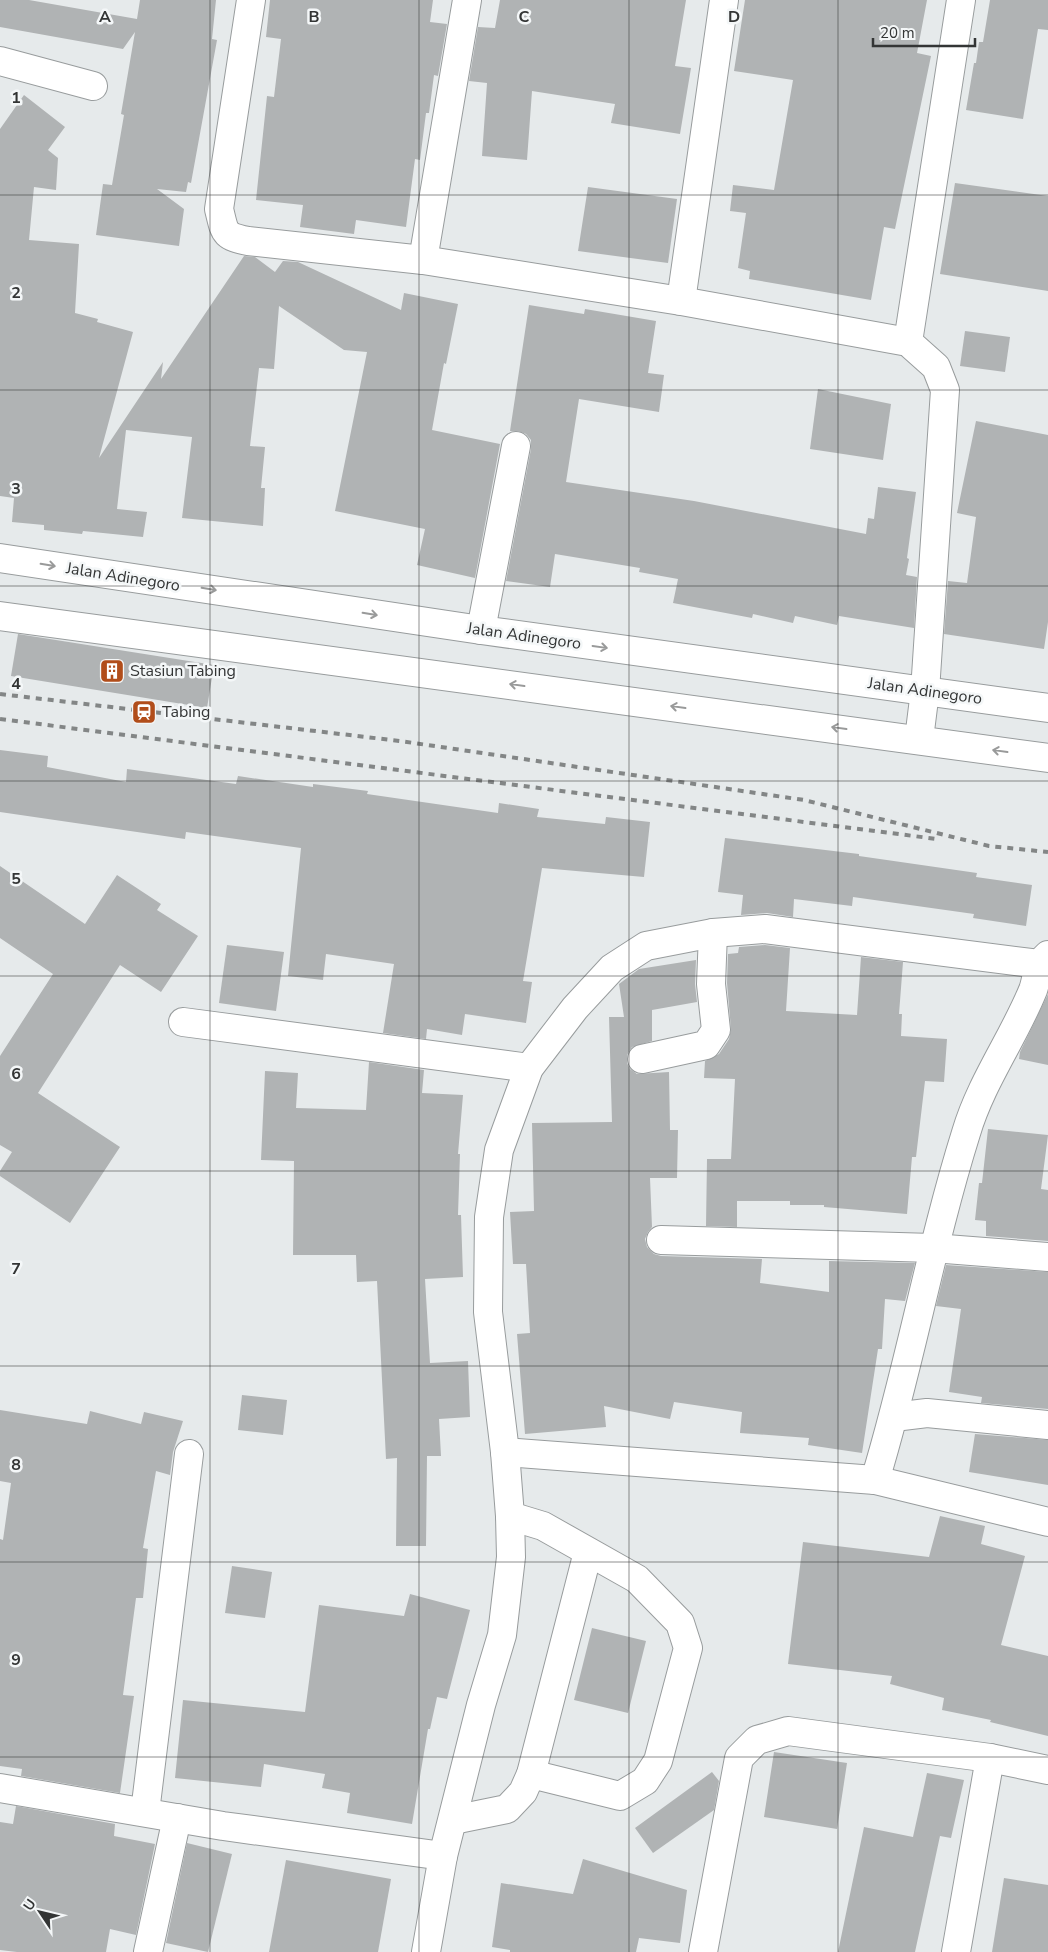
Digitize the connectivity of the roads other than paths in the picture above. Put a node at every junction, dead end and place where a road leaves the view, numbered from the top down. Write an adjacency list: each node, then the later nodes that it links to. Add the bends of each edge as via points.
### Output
1 (251, 0): 7 (main road, via 219,209 224,231 232,238 248,241)
2 (467, 0): 7 (main road)
3 (724, 0): 8 (main road)
4 (962, 0): 9 (main road)
5 (0, 61): 6 (main road)
6 (93, 86)
7 (423, 260): 8 (main road)
8 (681, 301): 9 (main road)
9 (908, 342): 14 (main road, via 936,368 945,390)
10 (516, 446): 13 (main road)
11 (0, 558): 13 (main road, Jalan Adinegoro, one-way to 13)
12 (0, 616): 16 (main road, one-way to 12)
13 (481, 630): 14 (main road, Jalan Adinegoro, one-way to 14)
14 (925, 691): 15 (main road, Jalan Adinegoro); 16 (main road)
15 (1048, 708)
16 (919, 739): 17 (main road, one-way to 16)
17 (1048, 758)
18 (713, 933): 19 (main road, via 765,928); 21 (main road, via 711,984 716,1030 706,1044); 22 (main road, via 646,946 612,968 575,1008)
19 (1042, 974): 24 (main road, via 976,1102)
20 (183, 1022): 22 (main road)
21 (642, 1059)
22 (529, 1068): 28 (main road, via 499,1150 489,1217 488,1312)
23 (661, 1240): 24 (main road)
24 (933, 1248): 25 (main road); 26 (main road)
25 (1048, 1257)
26 (894, 1417): 27 (main road, via 927,1413); 30 (main road)
27 (1048, 1425)
28 (505, 1452): 30 (main road); 31 (main road)
29 (189, 1454): 38 (main road)
30 (875, 1480): 32 (main road)
31 (510, 1516): 33 (main road, via 543,1526); 40 (main road, via 511,1557 502,1635)
32 (1048, 1522)
33 (588, 1552): 36 (main road); 36 (main road, via 637,1578 680,1623 688,1648 658,1761 645,1781 620,1796)
34 (990, 1758): 35 (main road); 44 (main road, via 788,1731 757,1740 739,1758); 45 (main road)
35 (1048, 1770)
36 (531, 1774): 40 (main road, via 523,1792 507,1809)
37 (0, 1788): 38 (main road)
38 (145, 1812): 39 (main road)
39 (177, 1818): 41 (main road); 42 (main road)
40 (453, 1820): 41 (main road)
41 (443, 1856): 43 (main road)
42 (148, 1952)
43 (426, 1952)
44 (703, 1952)
45 (956, 1952)

